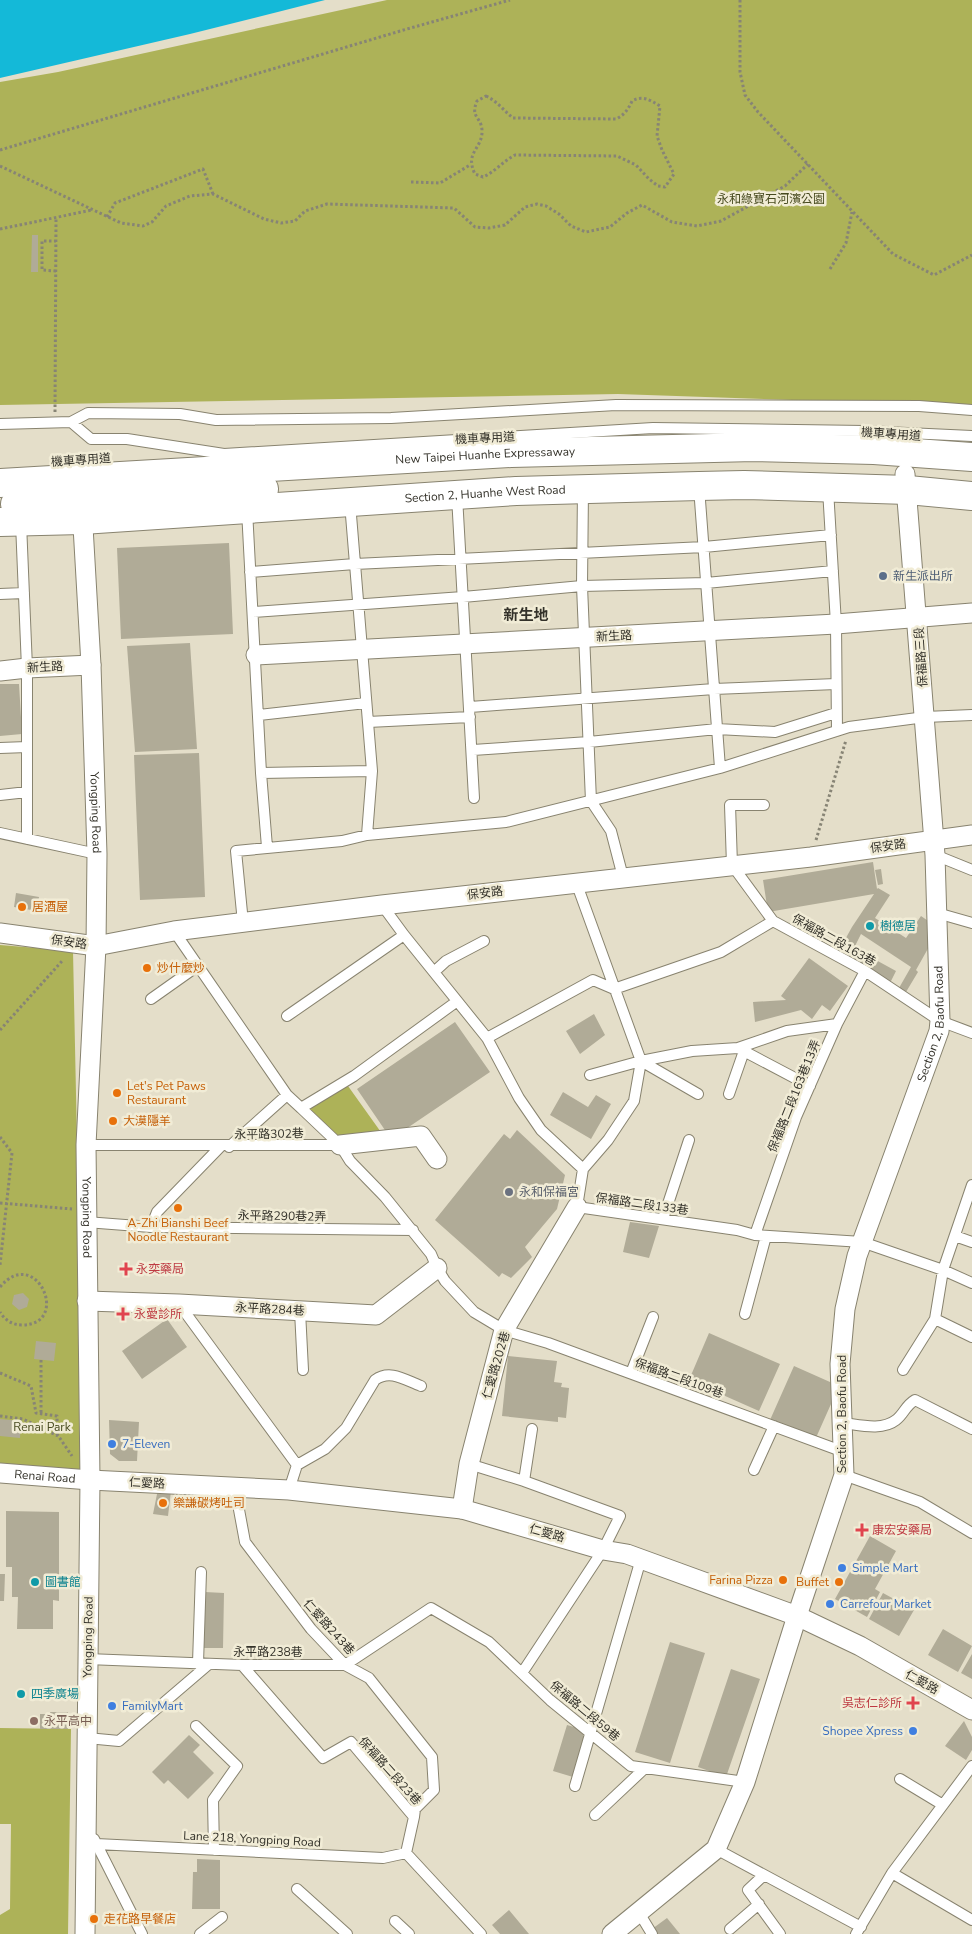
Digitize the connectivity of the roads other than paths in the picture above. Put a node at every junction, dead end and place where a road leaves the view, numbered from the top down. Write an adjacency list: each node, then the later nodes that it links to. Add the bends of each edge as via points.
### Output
1 (972, 410): 2 (lane, via 919,406 616,405 392,418 216,420 180,414 88,413)
2 (71, 422): 3 (lane); 4 (lane, via 91,439 127,439 224,454 653,428)
3 (0, 424)
4 (972, 436)
5 (972, 455): 7 (main road, New Taipei Huanhe Expressaway, via 754,447 512,453)
6 (972, 480): 8 (main road, Section 2, Huanhe West Road)
7 (0, 481)
8 (906, 482): 10 (main road, Section 2, Huanhe West Road); 13 (main road, Section 2, Huanhe West Road); 17 (main road, Section 2, Huanhe West Road, via 605,472 295,487); 34 (street, 保福路三段)
9 (699, 486): 10 (main road, Section 2, Huanhe West Road); 11 (main road, Section 2, Huanhe West Road); 20 (lane)
10 (828, 488): 19 (lane)
11 (582, 489): 12 (main road, Section 2, Huanhe West Road); 21 (lane)
12 (457, 495): 14 (main road, Section 2, Huanhe West Road); 22 (lane)
13 (972, 496)
14 (350, 502): 16 (main road, Section 2, Huanhe West Road); 23 (lane)
15 (0, 504): 17 (main road, Section 2, Huanhe West Road)
16 (247, 509): 17 (main road, Section 2, Huanhe West Road); 25 (lane)
17 (82, 510): 18 (main road, Section 2, Huanhe West Road); 41 (street, Yongping Road)
18 (10, 522): 28 (lane)
19 (831, 536): 20 (lane); 24 (lane)
20 (704, 547): 21 (lane); 26 (lane)
21 (582, 553): 22 (lane); 27 (lane)
22 (461, 560): 23 (lane); 30 (lane)
23 (355, 564): 25 (lane); 31 (lane)
24 (833, 571): 26 (lane); 35 (lane)
25 (250, 572): 32 (lane)
26 (706, 583): 27 (lane); 36 (lane)
27 (582, 586): 30 (lane); 37 (lane)
28 (24, 593): 29 (lane); 42 (lane)
29 (0, 594)
30 (463, 597): 31 (lane); 38 (lane)
31 (358, 604): 32 (lane); 39 (lane)
32 (253, 612): 40 (lane)
33 (972, 613): 34 (street, 新生路)
34 (918, 617): 35 (street, 新生路); 52 (street, 保福路三段)
35 (836, 624): 36 (street, 新生路); 44 (lane)
36 (710, 631): 37 (street, 新生路); 45 (lane)
37 (586, 637): 38 (street, 新生路); 46 (lane)
38 (466, 644): 39 (street, 新生路); 48 (lane)
39 (362, 649): 40 (street, 新生路); 47 (lane)
40 (256, 655): 51 (lane)
41 (91, 665): 42 (street, 新生路); 74 (street, Yongping Road)
42 (27, 668): 43 (street, 新生路); 57 (lane)
43 (0, 671)
44 (836, 684): 45 (lane); 49 (lane)
45 (714, 689): 46 (lane); 54 (lane)
46 (588, 698): 48 (lane); 56 (lane)
47 (366, 704): 51 (lane); 53 (lane)
48 (470, 712): 53 (lane); 59 (lane)
49 (836, 713): 54 (lane, via 776,732); 55 (lane)
50 (972, 714): 52 (lane)
51 (258, 715): 62 (lane)
52 (925, 717): 55 (lane); 73 (street, 保福路三段)
53 (368, 722): 61 (lane)
54 (718, 729): 56 (lane); 60 (lane)
55 (837, 731): 60 (lane)
56 (590, 742): 59 (lane); 66 (lane)
57 (27, 747): 58 (lane); 63 (lane)
58 (0, 748)
59 (472, 750): 65 (lane)
60 (720, 768): 66 (lane)
61 (372, 771): 62 (lane); 70 (lane)
62 (261, 773): 72 (lane)
63 (27, 792): 64 (lane); 71 (lane)
64 (0, 795)
65 (474, 798)
66 (591, 801): 70 (lane, via 506,822); 77 (lane, via 611,831)
67 (764, 804): 75 (lane, via 730,804)
68 (0, 833): 71 (lane)
69 (972, 834): 73 (street, 保安路)
70 (367, 835): 72 (lane, via 342,841)
71 (27, 839): 74 (lane)
72 (267, 847): 82 (lane, via 236,851)
73 (934, 848): 75 (street, 保安路); 76 (lane); 80 (street, Section 2, Baofu Road)
74 (97, 854): 88 (street, Yongping Road)
75 (732, 865): 77 (street, 保安路); 81 (lane, 保福路二段163巷)
76 (972, 870)
77 (623, 877): 78 (street, 保安路)
78 (576, 882): 79 (street, 保安路); 92 (lane)
79 (382, 904): 82 (street, 保安路); 86 (lane)
80 (937, 913): 83 (lane); 96 (street, Section 2, Baofu Road)
81 (773, 921): 90 (lane, 保福路二段163巷); 92 (lane, via 721,952)
82 (242, 923): 84 (street, 保安路)
83 (972, 923)
84 (174, 931): 88 (street, 保安路); 89 (lane)
85 (0, 933): 88 (street, 保安路)
86 (404, 935): 91 (lane); 95 (lane)
87 (484, 941): 91 (lane, via 446,961)
88 (96, 946): 109 (street, Yongping Road)
89 (198, 965): 93 (lane); 106 (lane)
90 (865, 971): 96 (lane, 保福路二段163巷); 97 (lane, 保福路二段163巷13弄)
91 (434, 972): 94 (lane)
92 (614, 988): 99 (lane, via 593,980); 101 (lane)
93 (151, 999)
94 (456, 1002): 99 (lane); 107 (lane, via 354,1076)
95 (287, 1016)
96 (940, 1021): 98 (lane, 保福路二段163巷); 123 (street, Section 2, Baofu Road)
97 (837, 1024): 100 (lane, via 787,1031); 103 (lane, 保福路二段163巷13弄)
98 (972, 1034)
99 (486, 1038): 113 (lane, via 541,1130)
100 (741, 1050): 101 (lane, via 692,1051); 103 (lane); 105 (lane)
101 (640, 1062): 102 (lane); 104 (lane); 113 (lane, via 634,1101 608,1140)
102 (590, 1075)
103 (810, 1086): 121 (lane, 保福路二段163巷13弄, via 796,1117)
104 (698, 1094)
105 (728, 1094)
106 (287, 1095): 107 (lane); 111 (lane)
107 (301, 1108): 110 (lane)
108 (690, 1140): 118 (lane)
109 (86, 1145): 111 (lane, 永平路302巷); 117 (street, Yongping Road)
110 (340, 1145): 111 (lane, 永平路302巷); 112 (street, via 421,1136); 120 (lane, via 350,1162)
111 (225, 1146): 119 (lane, via 157,1212)
112 (436, 1159)
113 (583, 1169): 116 (lane, 保福路二段133巷)
114 (972, 1185): 115 (lane)
115 (969, 1200): 122 (lane)
116 (577, 1207): 118 (lane, 保福路二段133巷); 134 (street, 仁愛路202巷)
117 (86, 1216): 119 (lane, 永平路290巷2弄); 128 (street, Yongping Road)
118 (663, 1219): 121 (lane, 保福路二段133巷)
119 (151, 1227): 120 (lane, 永平路290巷2弄)
120 (413, 1230): 125 (lane)
121 (761, 1236): 123 (lane, 保福路二段133巷); 131 (lane, 保福路二段163巷13弄)
122 (955, 1236): 124 (lane); 126 (lane)
123 (862, 1242): 126 (lane, 保福路二段133巷); 140 (street, Section 2, Baofu Road, via 844,1318 840,1364)
124 (972, 1242)
125 (437, 1268): 130 (street, 永平路284巷, via 376,1315); 134 (lane, via 474,1312)
126 (943, 1270): 127 (lane, 保福路二段133巷); 133 (lane)
127 (972, 1283)
128 (87, 1301): 129 (street, 永平路284巷); 150 (street, Yongping Road)
129 (179, 1304): 130 (street, 永平路284巷); 146 (lane)
130 (300, 1311): 136 (lane)
131 (745, 1314)
132 (653, 1317): 138 (lane)
133 (936, 1319): 135 (lane); 137 (lane)
134 (504, 1330): 138 (lane, 保福路二段109巷); 145 (street, 仁愛路202巷)
135 (972, 1337)
136 (303, 1370)
137 (903, 1370)
138 (631, 1373): 141 (lane, 保福路二段109巷)
139 (421, 1386): 146 (lane, via 392,1375 382,1375 375,1380 346,1428 324,1449)
140 (843, 1423): 143 (lane, via 887,1425 898,1419 907,1405 915,1400); 144 (street, Section 2, Baofu Road)
141 (774, 1426): 144 (lane, 保福路二段109巷); 147 (lane)
142 (532, 1429): 151 (lane)
143 (972, 1429)
144 (844, 1452): 149 (street, Section 2, Baofu Road)
145 (469, 1464): 151 (lane); 154 (street, 仁愛路202巷)
146 (297, 1465): 153 (lane)
147 (754, 1470)
148 (0, 1473): 150 (street, Renai Road)
149 (844, 1475): 155 (lane, via 920,1502); 159 (street, Section 2, Baofu Road)
150 (90, 1480): 152 (street, 仁愛路); 160 (street, Yongping Road)
151 (524, 1481): 156 (lane, via 620,1516)
152 (235, 1488): 153 (street, 仁愛路); 164 (lane, 仁愛路243巷, via 245,1542 311,1629)
153 (289, 1490): 154 (street, 仁愛路)
154 (462, 1509): 156 (street, 仁愛路)
155 (972, 1533)
156 (603, 1550): 157 (street, 仁愛路); 165 (lane)
157 (641, 1559): 159 (street, 仁愛路); 168 (lane)
158 (201, 1572): 161 (lane)
159 (797, 1616): 166 (street, 仁愛路, via 860,1646); 173 (street, Section 2, Baofu Road)
160 (87, 1659): 161 (lane, 永平路238巷); 169 (street, Yongping Road)
161 (198, 1663): 162 (lane, 永平路238巷)
162 (209, 1664): 163 (lane, 永平路238巷); 169 (lane, via 119,1741)
163 (242, 1665): 164 (lane, 永平路238巷); 177 (lane, 保福路二段23巷, via 323,1758 350,1742)
164 (346, 1665): 165 (lane, 保福路二段59巷, via 431,1608 489,1642); 177 (lane, 仁愛路243巷, via 369,1678 432,1757 434,1790 415,1809)
165 (522, 1673): 168 (lane, 保福路二段59巷)
166 (972, 1710)
167 (196, 1726): 181 (lane, via 238,1766 213,1800)
168 (591, 1734): 171 (lane, 保福路二段59巷, via 631,1766); 174 (lane)
169 (87, 1738): 178 (street, Yongping Road)
170 (972, 1766): 175 (lane)
171 (645, 1768): 173 (lane, 保福路二段59巷); 176 (lane)
172 (900, 1779): 175 (lane)
173 (745, 1782): 180 (street, Section 2, Baofu Road)
174 (575, 1786)
175 (942, 1806): 183 (lane)
176 (595, 1815)
177 (414, 1817): 182 (lane, 保福路二段23巷)
178 (86, 1825): 179 (lane); 193 (street, Yongping Road)
179 (96, 1844): 181 (lane, Lane 218, Yongping Road); 194 (lane)
180 (716, 1849): 184 (lane); 187 (street, Section 2, Baofu Road)
181 (214, 1850): 182 (lane, Lane 218, Yongping Road, via 383,1858)
182 (406, 1853): 198 (lane)
183 (892, 1873): 189 (lane); 192 (lane)
184 (764, 1875): 186 (lane, via 748,1890); 192 (lane)
185 (297, 1889): 196 (lane)
186 (759, 1904): 191 (lane); 201 (lane)
187 (638, 1911): 199 (street, Section 2, Baofu Road); 200 (lane)
188 (222, 1918): 195 (lane)
189 (972, 1920)
190 (395, 1921): 197 (lane)
191 (730, 1929)
192 (858, 1931)
193 (85, 1934)
194 (142, 1934)
195 (200, 1934)
196 (347, 1934)
197 (409, 1934)
198 (481, 1934)
199 (612, 1934)
200 (652, 1934)
201 (780, 1934)

